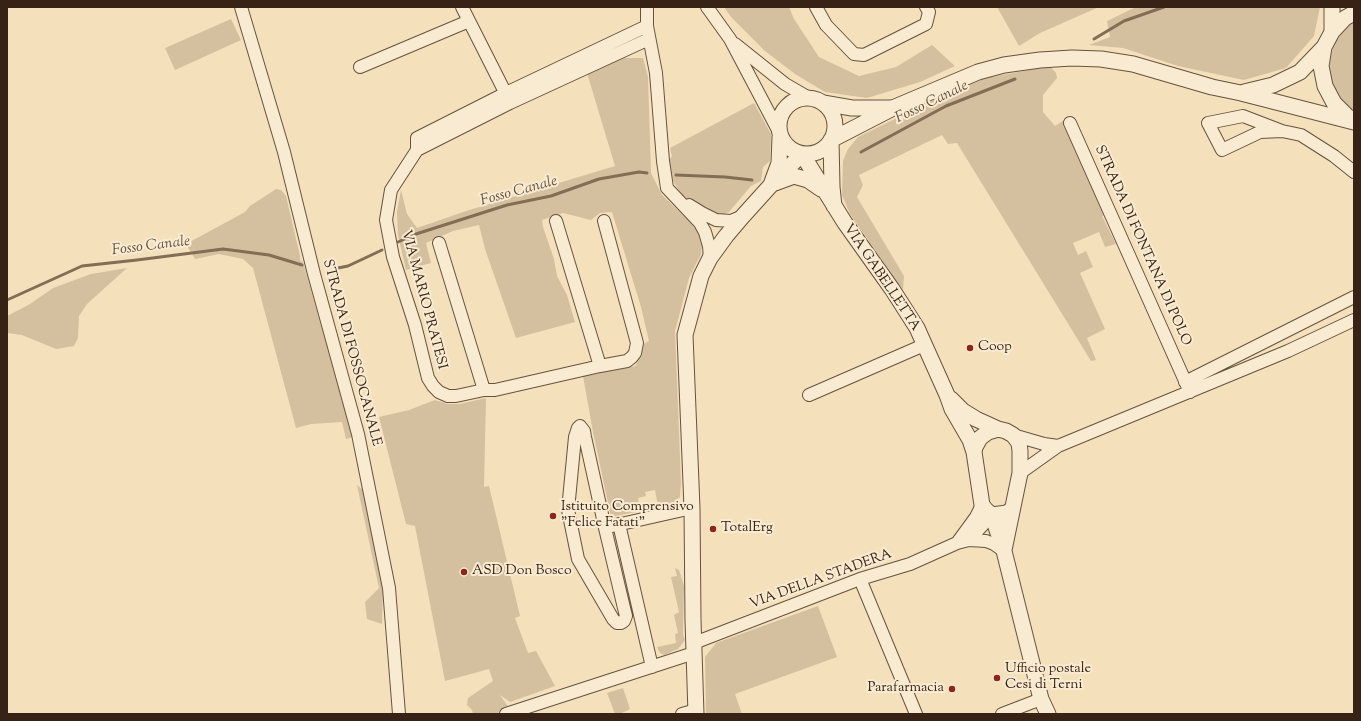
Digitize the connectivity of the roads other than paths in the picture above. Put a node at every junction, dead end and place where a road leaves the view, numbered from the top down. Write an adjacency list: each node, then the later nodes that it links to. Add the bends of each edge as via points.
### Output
1 (241, 7): 64 (street, STRADA DI FOSSOCANALE, via 284,152 358,434 389,588)
2 (462, 7): 9 (street)
3 (647, 7): 10 (street)
4 (707, 7): 13 (street)
5 (816, 7): 6 (street, via 826,24 854,54 864,56 926,24 929,12)
6 (926, 7)
7 (1332, 7): 11 (street)
8 (1354, 12): 11 (street, via 1344,18)
9 (469, 21): 15 (street); 17 (street)
10 (647, 26): 12 (street); 17 (street, VIA MARIO PRATESI)
11 (1332, 32): 14 (street)
12 (649, 39): 17 (street, VIA MARIO PRATESI); 31 (street, via 656,73 667,188)
13 (730, 39): 18 (street, via 786,84); 24 (street)
14 (1324, 47): 16 (street, via 1300,72 1274,85); 20 (street, via 1321,66 1325,86 1334,103)
15 (360, 67)
16 (1241, 93): 19 (street, via 1132,64 1072,58 1004,65 978,72); 20 (street)
17 (508, 98): 43 (street, VIA MARIO PRATESI, via 418,138 417,150 391,190 386,220 393,256 415,325 428,378 439,392 448,396)
18 (816, 101): 19 (street, via 852,108); 24 (street, via 799,99 790,103 783,110 779,120); 25 (street, via 830,111 834,120 835,131)
19 (895, 108): 22 (street)
20 (1354, 121)
21 (1070, 123): 42 (street, STRADA DI FONTANA DI POLO)
22 (852, 130): 25 (street); 27 (street, via 839,146)
23 (1282, 130): 23 (street, via 1260,132 1222,150 1208,123 1244,116); 28 (street, via 1301,136)
24 (779, 133): 26 (street, via 789,149); 29 (street, via 779,163)
25 (831, 140): 26 (street, via 819,152); 27 (street)
26 (802, 154): 29 (street); 30 (street, VIA GABELLETTA)
27 (832, 169): 32 (street)
28 (1354, 172)
29 (771, 185): 30 (street, via 794,176 808,180); 33 (street)
30 (824, 192): 32 (street, VIA GABELLETTA)
31 (676, 197): 33 (street, via 716,220 731,221); 37 (street, via 700,223 710,246)
32 (834, 206): 40 (street, VIA GABELLETTA, via 892,289 917,328)
33 (743, 216): 37 (street)
34 (556, 221): 41 (street)
35 (604, 221): 41 (street, VIA MARIO PRATESI, via 637,343 635,353 626,361)
36 (439, 243): 43 (street)
37 (710, 258): 51 (street, via 702,276 685,335)
38 (1354, 298): 42 (street)
39 (1354, 320): 42 (street, via 1288,351)
40 (924, 345): 44 (street); 45 (street, VIA GABELLETTA)
41 (600, 366): 43 (street, VIA MARIO PRATESI, via 495,390)
42 (1188, 387): 48 (street)
43 (484, 390)
44 (809, 395)
45 (947, 395): 46 (street, VIA GABELLETTA, via 963,411); 49 (street, VIA GABELLETTA)
46 (998, 429): 47 (street, VIA GABELLETTA, via 1006,430); 49 (street, via 980,438)
47 (1013, 435): 48 (street); 50 (street, VIA GABELLETTA, via 1019,443)
48 (1058, 446): 50 (street)
49 (974, 452): 53 (street, VIA GABELLETTA)
50 (1020, 473): 52 (street, VIA GABELLETTA)
51 (692, 508): 54 (street); 60 (street)
52 (1012, 509): 53 (street, via 1007,513); 58 (street, VIA GABELLETTA)
53 (987, 510): 56 (street); 57 (street, VIA DELLA STADERA, via 976,518); 58 (street, VIA GABELLETTA)
54 (619, 524): 55 (street); 61 (street)
55 (605, 528): 55 (street, via 584,431 580,426 575,437 569,517 578,559 613,619 621,623 626,616)
56 (969, 540): 57 (street, VIA DELLA STADERA); 58 (street, VIA DELLA STADERA, via 986,541)
57 (957, 543): 59 (street, VIA DELLA STADERA, via 910,564)
58 (1004, 551): 62 (street, VIA GABELLETTA)
59 (860, 580): 60 (street, VIA DELLA STADERA); 66 (street)
60 (694, 648): 61 (street, VIA DELLA STADERA); 63 (street)
61 (652, 667): 65 (street, VIA DELLA STADERA)
62 (1041, 699): 67 (street); 68 (street, VIA GABELLETTA)
63 (691, 713)
64 (399, 714)
65 (506, 714)
66 (916, 714)
67 (1002, 714)
68 (1048, 714)

